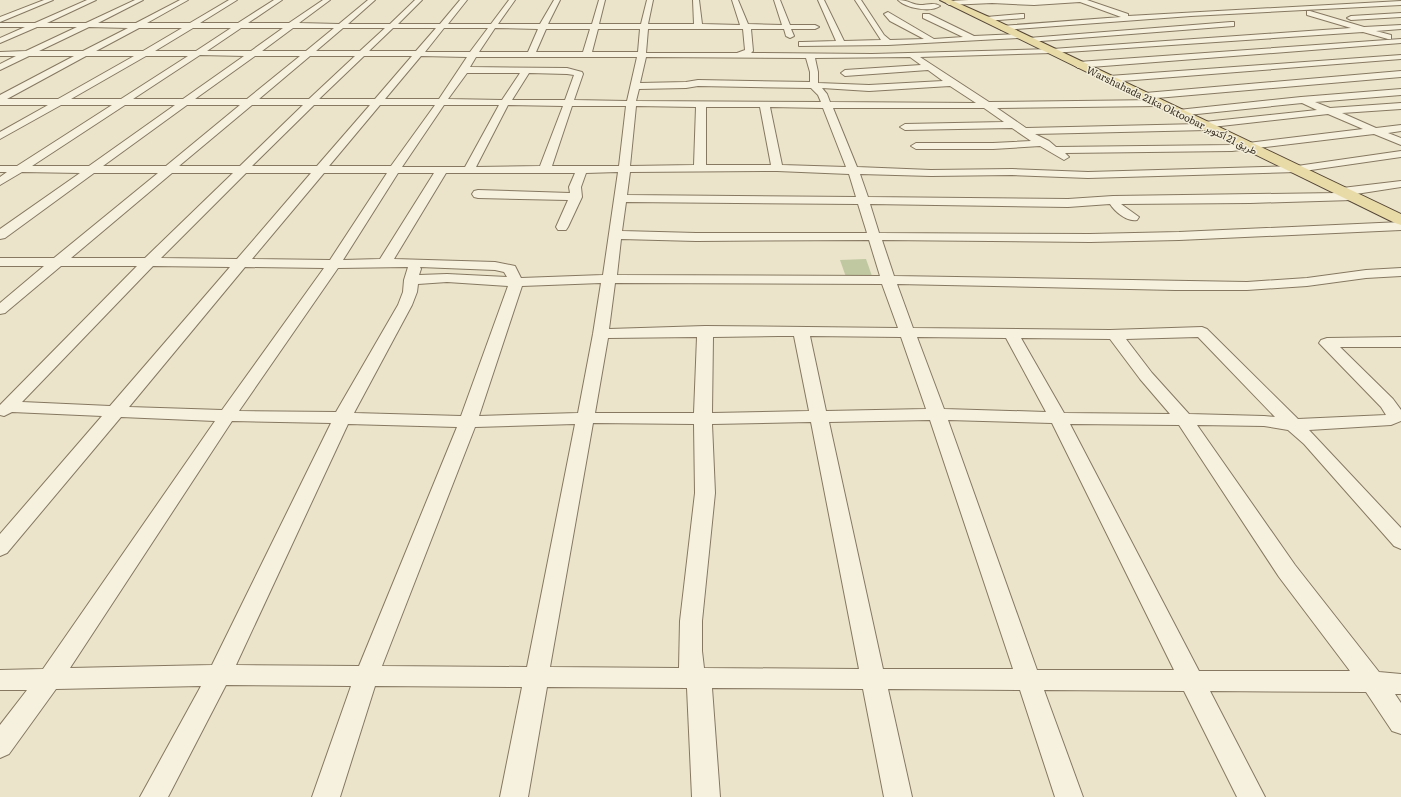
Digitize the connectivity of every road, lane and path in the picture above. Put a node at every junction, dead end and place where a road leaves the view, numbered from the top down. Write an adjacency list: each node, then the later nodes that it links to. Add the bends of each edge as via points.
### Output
1 (50, 0): 37 (street)
2 (93, 0): 40 (street)
3 (140, 0): 41 (street)
4 (185, 0): 42 (street)
5 (234, 0): 48 (street)
6 (279, 0): 43 (street)
7 (327, 0): 44 (street)
8 (372, 0): 45 (street)
9 (419, 0): 46 (street)
10 (464, 0): 47 (street)
11 (512, 0): 49 (street)
12 (557, 0): 50 (street)
13 (602, 0): 51 (street)
14 (650, 0): 52 (street)
15 (696, 0): 58 (street)
16 (735, 0): 53 (street)
17 (777, 0): 54 (street)
18 (821, 0): 70 (street)
19 (858, 0): 69 (street)
20 (901, 0): 21 (street, via 917,8 936,6)
21 (925, 0)
22 (1080, 0): 23 (street, via 1040,3); 27 (street)
23 (946, 1): 34 (main road, Warshahada 21ka Oktoobar طريق 21 أكتوبر)
24 (1277, 2): 28 (street)
25 (1401, 3): 28 (street)
26 (1125, 7): 27 (street)
27 (1104, 9): 29 (street); 35 (street)
28 (1300, 9): 35 (street); 36 (street)
29 (1084, 11)
30 (888, 14): 67 (street)
31 (1029, 15): 34 (street)
32 (1401, 15): 36 (street)
33 (926, 16): 64 (street)
34 (986, 18): 57 (main road, Warshahada 21ka Oktoobar طريق 21 أكتوبر)
35 (1131, 18): 57 (street); 59 (street)
36 (1330, 19): 38 (street); 60 (street)
37 (0, 20)
38 (1307, 20)
39 (0, 25): 40 (street)
40 (36, 25): 41 (street); 66 (street)
41 (87, 25): 42 (street); 80 (street)
42 (140, 25): 48 (street); 81 (street)
43 (240, 25): 44 (street); 48 (street); 77 (street)
44 (292, 25): 45 (street); 82 (street)
45 (344, 25): 46 (street); 83 (street)
46 (394, 25): 47 (street); 88 (street)
47 (443, 25): 49 (street); 84 (street)
48 (192, 26): 76 (street)
49 (493, 26): 50 (street); 85 (street)
50 (543, 26): 51 (street); 86 (street)
51 (595, 26): 52 (street); 87 (street)
52 (644, 26): 58 (street); 89 (street)
53 (746, 26): 54 (street); 58 (street); 90 (street, via 749,52)
54 (788, 27): 55 (street); 70 (street, via 794,46)
55 (816, 27)
56 (1401, 27): 60 (street)
57 (1004, 28): 63 (main road, Warshahada 21ka Oktoobar طريق 21 أكتوبر)
58 (696, 29)
59 (1157, 29): 62 (street, via 1237,24); 63 (street); 65 (street)
60 (1362, 30): 61 (street); 68 (street)
61 (1318, 32): 62 (street); 71 (street)
62 (1266, 36): 65 (street); 73 (street)
63 (1024, 38): 64 (street); 74 (main road, Warshahada 21ka Oktoobar طريق 21 أكتوبر)
64 (970, 39): 67 (street); 75 (street)
65 (1187, 40): 74 (street); 78 (street)
66 (0, 41)
67 (933, 41): 69 (street)
68 (1401, 41): 71 (street)
69 (888, 43): 70 (street)
70 (840, 44)
71 (1351, 44): 73 (street)
72 (693, 45): 96 (street)
73 (1300, 48): 78 (street); 97 (street)
74 (1050, 51): 75 (street); 98 (main road, Warshahada 21ka Oktoobar طريق 21 أكتوبر)
75 (989, 52): 91 (street)
76 (145, 53): 77 (street); 81 (street); 124 (street)
77 (199, 53): 82 (street); 125 (street)
78 (1220, 53): 92 (street)
79 (0, 54): 80 (street)
80 (29, 54): 81 (street); 99 (street)
81 (85, 54): 116 (street)
82 (253, 54): 83 (street); 119 (street)
83 (306, 54): 88 (street); 120 (street)
84 (419, 54): 85 (street); 88 (street); 122 (street)
85 (473, 54): 86 (street); 102 (street)
86 (531, 54): 87 (street)
87 (587, 54): 89 (street)
88 (363, 55): 121 (street)
89 (642, 55): 96 (street); 113 (street)
90 (739, 55): 93 (street); 96 (street)
91 (912, 55): 94 (street); 100 (street)
92 (1198, 55): 98 (street); 101 (street)
93 (756, 56): 94 (street); 110 (street)
94 (810, 56): 111 (street)
95 (1401, 57): 97 (street)
96 (695, 58)
97 (1337, 61): 101 (street); 106 (street)
98 (1078, 64): 107 (main road, Warshahada 21ka Oktoobar طريق 21 أكتوبر)
99 (0, 67)
100 (931, 67): 104 (street); 109 (street)
101 (1231, 69): 107 (street); 112 (street)
102 (464, 70): 103 (street); 123 (street)
103 (526, 71): 126 (street); 128 (street, via 567,71 578,74)
104 (845, 73)
105 (1401, 74): 106 (street)
106 (1377, 76): 108 (street); 112 (street)
107 (1108, 79): 115 (main road, Warshahada 21ka Oktoobar طريق 21 أكتوبر)
108 (1395, 82)
109 (952, 83): 111 (street, via 869,88); 133 (street)
110 (766, 84): 111 (street); 113 (street, via 698,80 686,85)
111 (814, 85): 132 (street, via 822,94)
112 (1267, 85): 115 (street); 117 (street)
113 (635, 86): 129 (street)
114 (1401, 92): 117 (street)
115 (1145, 96): 127 (main road, Warshahada 21ka Oktoobar طريق 21 أكتوبر)
116 (0, 99)
117 (1301, 100): 136 (street); 137 (street)
118 (0, 102): 124 (street)
119 (185, 102): 120 (street); 125 (street); 156 (street)
120 (249, 102): 121 (street); 157 (street)
121 (311, 102): 122 (street); 158 (street)
122 (376, 102): 123 (street); 159 (street)
123 (440, 102): 126 (street); 151 (street)
124 (57, 103): 125 (street); 144 (street)
125 (120, 103): 155 (street)
126 (505, 103): 128 (street); 164 (street)
127 (1158, 103): 133 (street); 137 (main road, Warshahada 21ka Oktoobar طريق 21 أكتوبر)
128 (567, 104): 129 (street); 160 (street)
129 (631, 104): 130 (street); 165 (street)
130 (700, 104): 131 (street); 152 (street)
131 (764, 104): 132 (street); 153 (street)
132 (826, 105): 134 (street); 166 (street)
133 (986, 105): 134 (street); 138 (street)
134 (892, 106): 140 (street)
135 (1401, 106): 136 (street)
136 (1330, 111): 139 (street); 143 (street)
137 (1178, 112): 139 (main road, Warshahada 21ka Oktoobar طريق 21 أكتوبر)
138 (1014, 125): 140 (street); 142 (street)
139 (1206, 126): 142 (street); 148 (main road, Warshahada 21ka Oktoobar طريق 21 أكتوبر)
140 (905, 127): 147 (street)
141 (1401, 128): 143 (street)
142 (1025, 131): 146 (street)
143 (1376, 131): 145 (street); 148 (street)
144 (0, 136)
145 (1401, 142)
146 (1045, 144): 147 (street); 149 (street)
147 (916, 146): 167 (street)
148 (1248, 147): 149 (street); 162 (main road, Warshahada 21ka Oktoobar طريق 21 أكتوبر)
149 (1056, 150): 168 (street)
150 (1401, 154): 162 (street)
151 (395, 168): 159 (street); 163 (street); 187 (street)
152 (700, 168): 153 (street); 165 (street)
153 (777, 168): 166 (street)
154 (0, 169): 155 (street)
155 (20, 169): 156 (street); 169 (street)
156 (93, 169): 157 (street); 180 (street)
157 (171, 169): 158 (street); 185 (street)
158 (244, 169): 159 (street); 184 (street)
159 (322, 169): 186 (street)
160 (545, 169): 161 (street); 164 (street)
161 (582, 169): 165 (street); 173 (street, via 575,187)
162 (1297, 169): 168 (street); 172 (main road, Warshahada 21ka Oktoobar طريق 21 أكتوبر)
163 (442, 170): 164 (street); 188 (street)
164 (469, 170)
165 (624, 170): 174 (street)
166 (853, 170): 167 (street); 175 (street)
167 (931, 173): 168 (street)
168 (1088, 174)
169 (0, 182)
170 (1401, 184): 172 (street)
171 (478, 194): 173 (street)
172 (1347, 194): 176 (street); 178 (main road, Warshahada 21ka Oktoobar طريق 21 أكتوبر)
173 (576, 197): 179 (street)
174 (620, 198): 175 (street); 181 (street)
175 (863, 200): 176 (street, via 1068,203); 182 (street)
176 (1113, 200): 177 (street)
177 (1133, 218)
178 (1401, 221): 182 (street, via 1179,236)
179 (562, 227)
180 (0, 235)
181 (615, 235): 182 (street); 191 (street)
182 (874, 237): 192 (street)
183 (0, 262): 185 (street)
184 (149, 262): 185 (street); 186 (street); 203 (street)
185 (58, 263): 194 (street)
186 (240, 263): 187 (street); 202 (street)
187 (334, 264): 188 (street); 205 (street)
188 (385, 264): 189 (street)
189 (413, 271): 193 (street, via 447,278); 207 (street, via 405,305)
190 (1401, 272): 192 (street, via 1247,286)
191 (608, 279): 192 (street); 193 (street); 198 (street)
192 (888, 280): 197 (street)
193 (516, 282): 212 (street)
194 (0, 310)
195 (705, 331): 196 (street); 198 (street); 210 (street)
196 (801, 331): 197 (street); 206 (street)
197 (907, 332): 199 (street); 204 (street)
198 (601, 334): 208 (street)
199 (1011, 334): 200 (street); 209 (street)
200 (1115, 335): 211 (street); 213 (street, via 1202,332)
201 (1401, 342): 213 (street, via 1327,343 1387,403 1395,417 1391,420)
202 (116, 410): 203 (street); 205 (street); 215 (street)
203 (4, 411)
204 (937, 414): 206 (street); 209 (street); 223 (street)
205 (227, 416): 207 (street); 219 (street)
206 (818, 416): 210 (street); 221 (street)
207 (342, 418): 212 (street); 216 (street)
208 (585, 418): 210 (street); 212 (street); 217 (street)
209 (1058, 418): 211 (street); 224 (street)
210 (703, 419): 220 (street, via 705,493 690,651 691,670)
211 (1185, 421): 213 (street, via 1264,421); 225 (street, via 1287,572)
212 (468, 422): 218 (street)
213 (1293, 425): 214 (street, via 1310,440)
214 (1401, 541)
215 (0, 548)
216 (218, 675): 218 (street); 219 (street); 229 (street)
217 (538, 676): 218 (street); 220 (street); 231 (street)
218 (366, 677): 230 (street)
219 (49, 679): 222 (street); 228 (street)
220 (699, 679): 221 (street); 232 (street)
221 (873, 679): 223 (street); 233 (street)
222 (0, 680)
223 (1029, 680): 224 (street); 234 (street)
224 (1193, 682): 225 (street); 235 (street)
225 (1372, 682): 226 (street); 227 (street)
226 (1401, 684)
227 (1401, 722)
228 (0, 746)
229 (154, 797)
230 (326, 797)
231 (514, 797)
232 (706, 797)
233 (898, 797)
234 (1069, 797)
235 (1251, 797)

